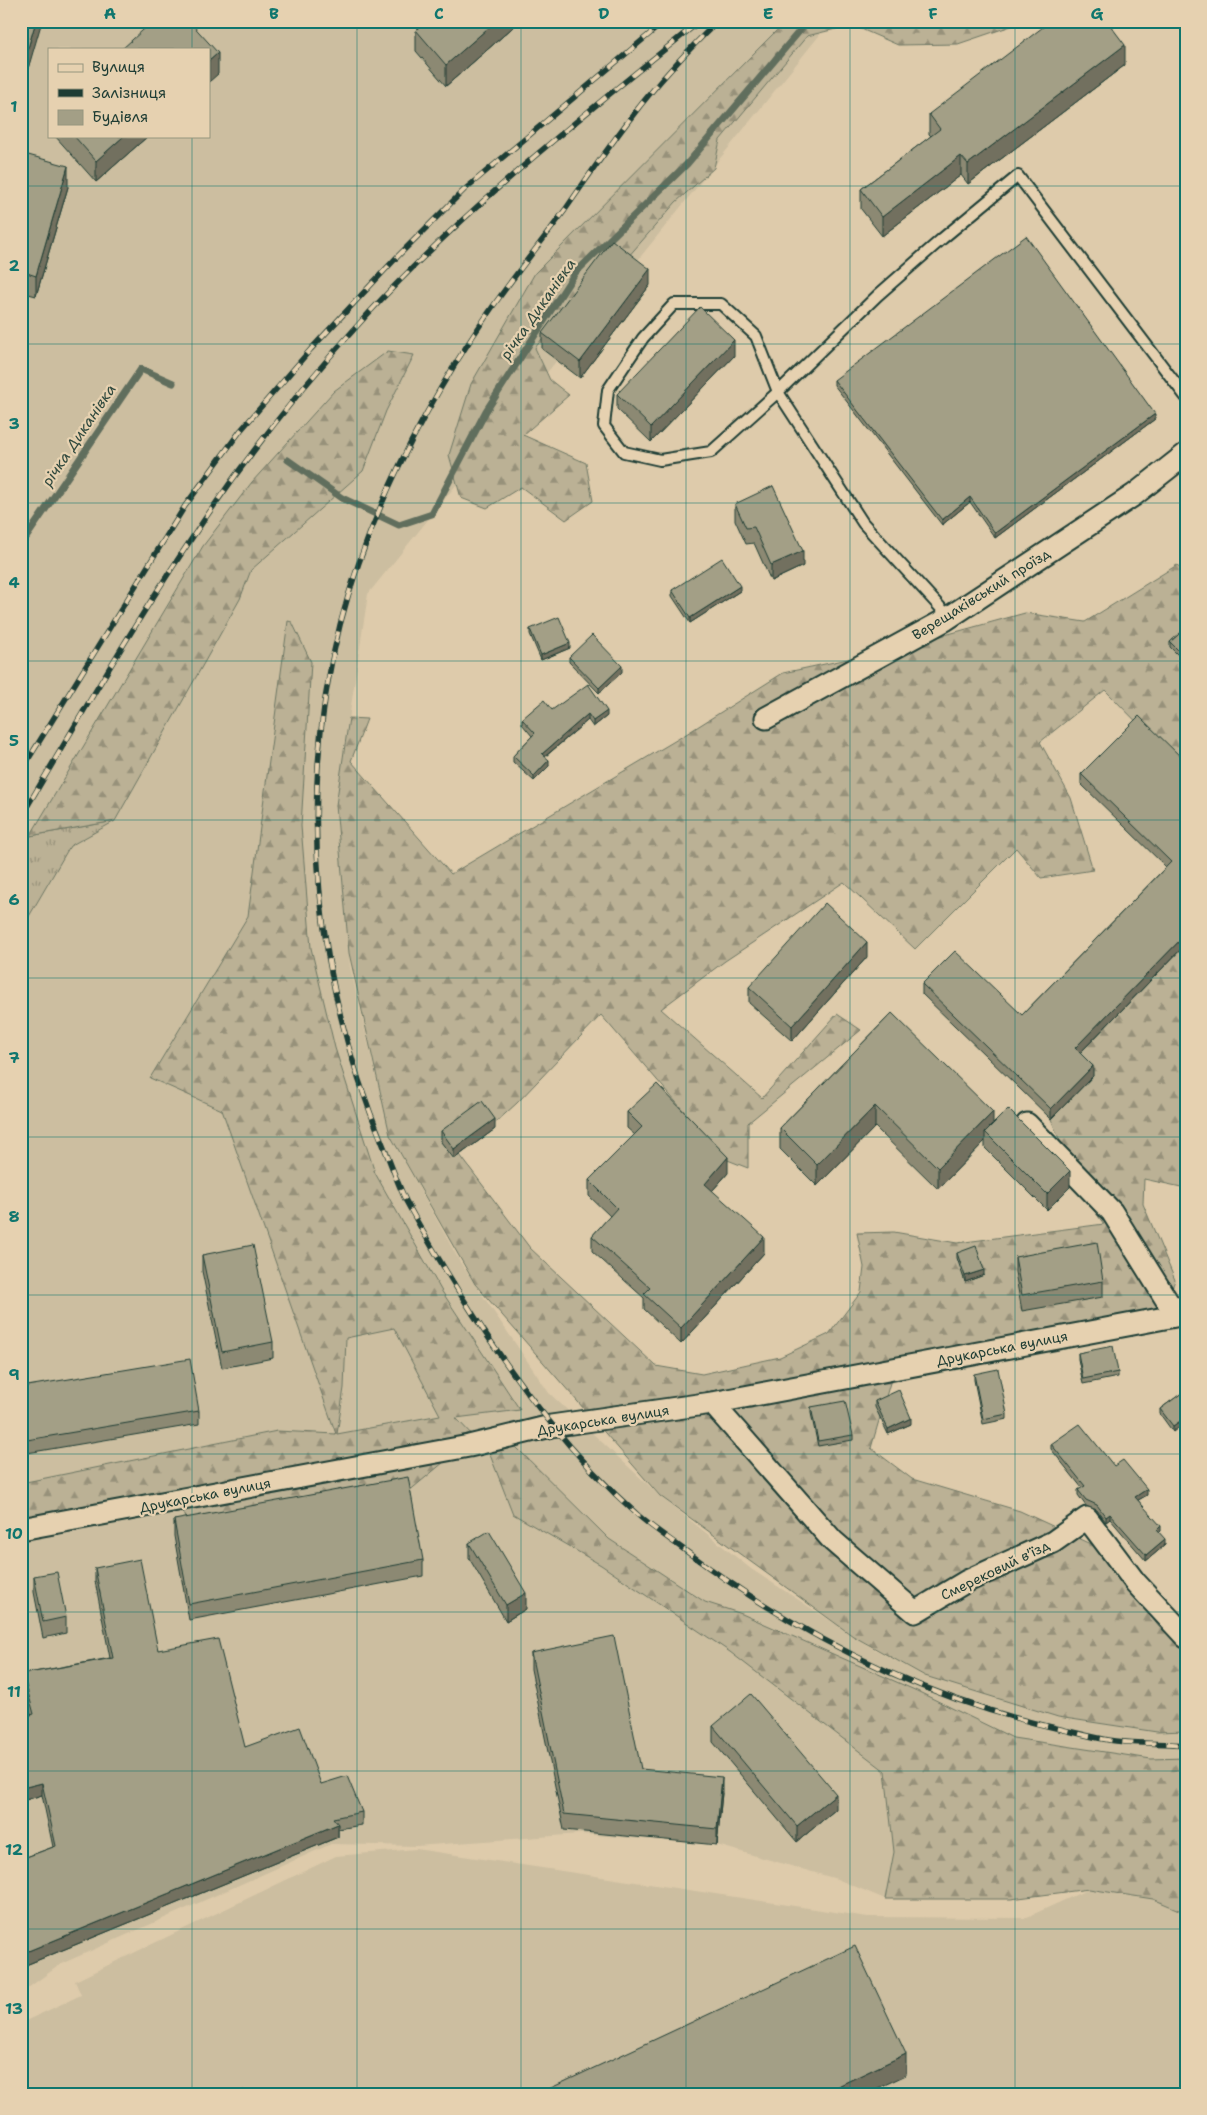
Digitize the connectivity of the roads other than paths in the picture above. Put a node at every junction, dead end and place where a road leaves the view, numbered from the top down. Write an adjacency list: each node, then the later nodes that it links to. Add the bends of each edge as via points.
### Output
1 (778, 392): 1 (lane, via 756,336 721,304 674,304 643,338 608,390 604,426 624,452 660,460 711,452); 2 (lane, via 878,295 1018,176); 4 (lane, via 863,524)
2 (1186, 397)
3 (1186, 454): 4 (street, Верещаківський проїзд, via 1134,495)
4 (950, 617): 5 (street, Верещаківський проїзд)
5 (766, 718)
6 (1027, 1124): 7 (street, via 1112,1212 1169,1304)
7 (1186, 1313): 8 (street, Друкарська вулиця)
8 (712, 1403): 9 (street, Друкарська вулиця, via 551,1426 469,1446); 10 (street, Смерековий в'їзд, via 833,1541 915,1612 967,1581 1053,1542 1087,1518 1135,1582)
9 (21, 1529)
10 (1186, 1637)

